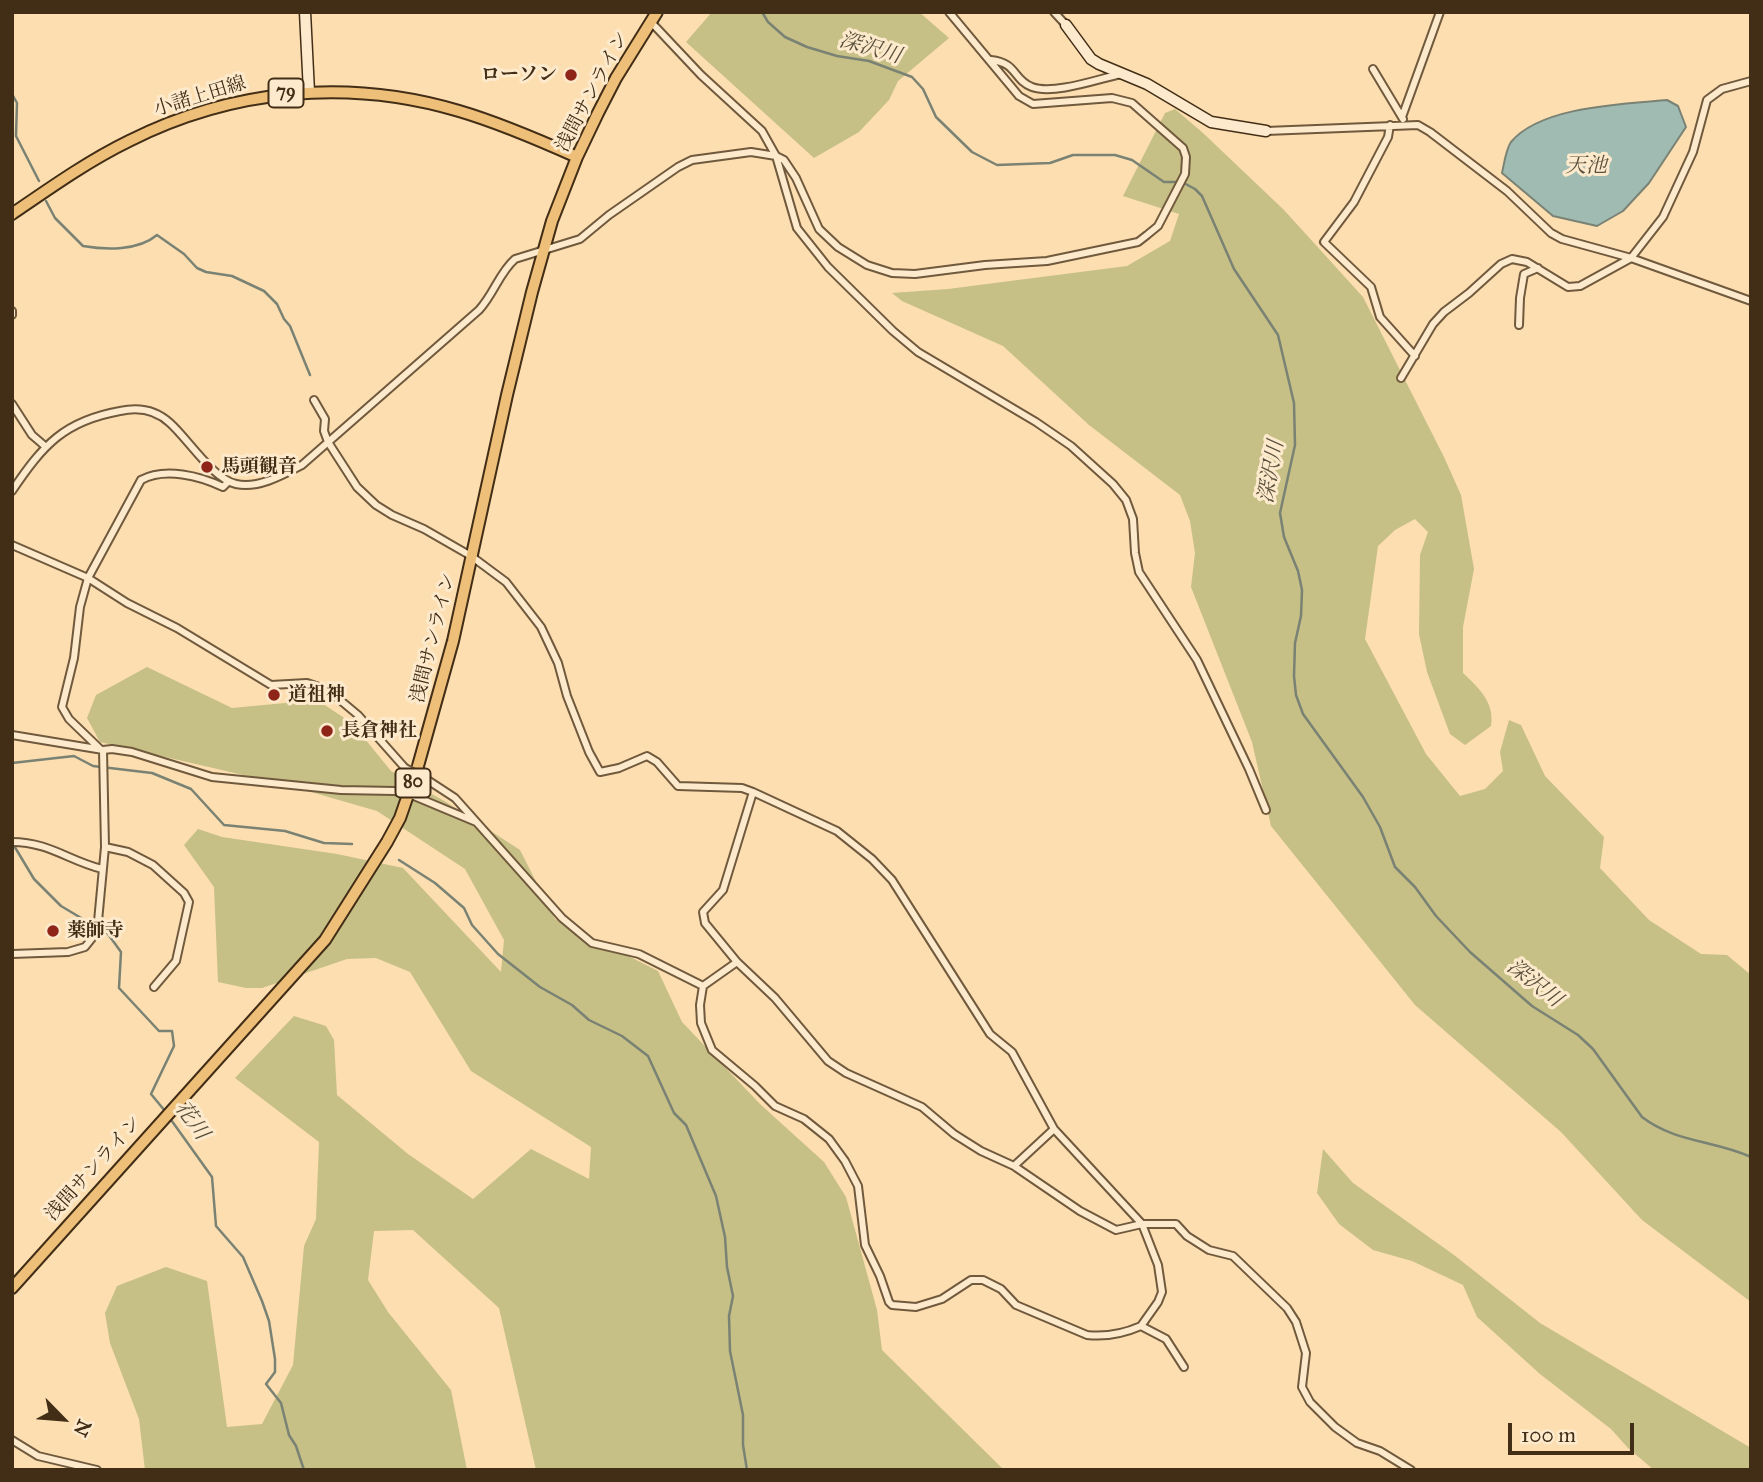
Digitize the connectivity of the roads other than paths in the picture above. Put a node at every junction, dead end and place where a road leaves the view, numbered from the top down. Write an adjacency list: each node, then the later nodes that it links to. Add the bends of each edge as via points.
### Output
1 (305, 12): 11 (street)
2 (948, 12): 7 (street)
3 (1054, 12): 6 (street)
4 (1440, 12): 12 (street)
5 (654, 17): 16 (street, via 701,75 762,131); 17 (main road, 浅間サンライン)
6 (1066, 25): 9 (street, via 1091,60)
7 (991, 60): 9 (street, via 1003,62 1031,86 1046,89); 16 (street, via 1019,96 1033,104 1112,98 1132,103 1183,148 1185,174 1158,226 1138,242 1047,261 892,273 867,265 820,229 796,178)
8 (1373, 69): 12 (street)
9 (1121, 74): 15 (street, via 1211,122)
10 (1751, 81): 20 (street, via 1722,89 1707,100 1693,152 1663,217)
11 (309, 92): 17 (main road, 小諸上田線 / 79, via 365,92 437,105 488,120); 18 (main road, 小諸上田線 / 79, via 246,100 159,127 97,158)
12 (1402, 117): 14 (street)
13 (1390, 125): 14 (street); 15 (street); 24 (street, via 1354,202 1324,242 1371,287 1380,317)
14 (1404, 125): 20 (street, via 1418,125 1430,132 1507,191 1551,233)
15 (1266, 131)
16 (776, 156): 19 (street, via 751,152 692,160 580,239); 39 (street, via 797,228 828,267 892,331 918,352 1071,446 1126,500 1133,519 1139,572 1197,660)
17 (577, 158): 19 (main road, 浅間サンライン / 80)
18 (12, 214)
19 (543, 250): 28 (street, via 515,259 479,310); 33 (main road, 浅間サンライン / 80)
20 (1631, 258): 21 (street, via 1568,288); 22 (street)
21 (1538, 268): 23 (street, via 1524,274); 24 (street, via 1512,259 1501,264 1444,312)
22 (1751, 301)
23 (1519, 325)
24 (1415, 356): 25 (street)
25 (1401, 378)
26 (314, 400): 28 (street, via 325,419)
27 (12, 404): 29 (street, via 32,435)
28 (328, 442): 30 (street, via 284,474 249,484); 33 (street, via 357,487 376,505)
29 (46, 447): 30 (street, via 91,416 130,409 148,411 167,419); 31 (street)
30 (229, 482): 34 (street, via 223,487 206,479 163,474 141,480)
31 (12, 491)
32 (12, 545): 34 (street)
33 (471, 556): 37 (street, via 506,582 541,627 600,772 647,756 678,786); 38 (main road, 浅間サンライン / 80, via 453,641)
34 (88, 578): 36 (street, via 62,707); 40 (street, bridge, via 271,685 307,683 328,690 358,715 405,768 455,798)
35 (12, 735): 36 (street)
36 (103, 750): 38 (street, via 132,752 212,777); 42 (street)
37 (753, 792): 45 (street, via 723,890 703,912 705,923); 48 (street, via 837,831 892,880 990,1034 1012,1052)
38 (409, 794): 40 (street); 51 (main road, 浅間サンライン / 80, via 387,842 325,940)
39 (1266, 810)
40 (476, 822): 46 (street, via 562,918 592,943 639,954)
41 (12, 842): 43 (street, via 33,842)
42 (105, 847): 43 (street); 47 (street, via 153,865 189,902 176,961)
43 (102, 869): 44 (street, via 99,928 93,940 68,952)
44 (12, 954)
45 (737, 962): 46 (street); 49 (street, via 775,998 828,1061 922,1107 954,1135)
46 (703, 986): 52 (street, via 701,1023 712,1050 775,1106 804,1119 829,1139 845,1160 858,1186 865,1245 892,1305 916,1307 942,1299 971,1280 983,1280 1016,1305 1087,1335)
47 (154, 987)
48 (1054, 1129): 49 (street); 50 (street)
49 (1014, 1166): 50 (street, via 1116,1230)
50 (1142, 1224): 52 (street, via 1158,1265 1162,1292); 56 (street, via 1176,1224 1209,1250 1233,1256 1244,1265 1296,1322 1306,1353 1302,1387 1310,1402 1357,1443)
51 (12, 1288)
52 (1141, 1326): 53 (street, via 1166,1339)
53 (1184, 1367)
54 (12, 1440): 55 (street, via 38,1456)
55 (97, 1470)
56 (1411, 1470)

